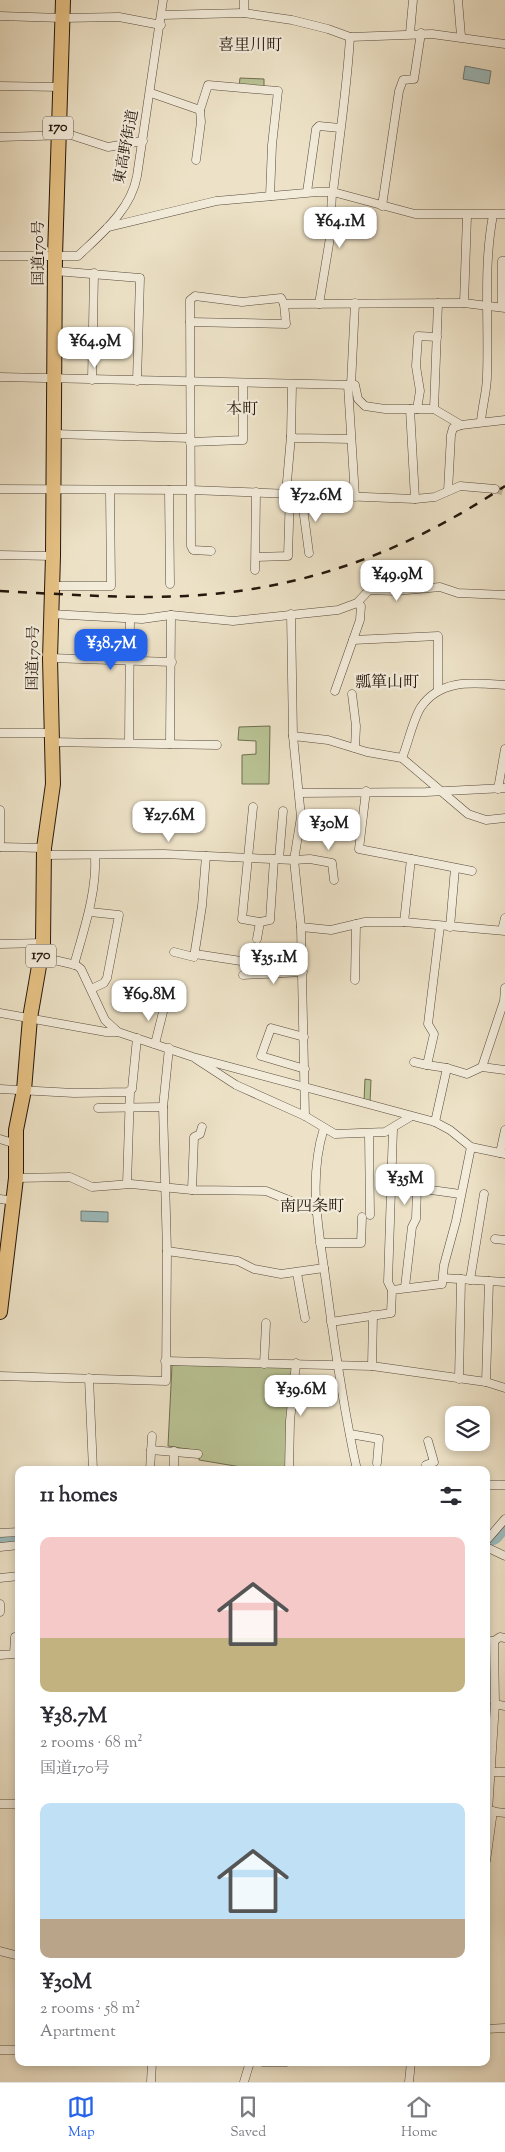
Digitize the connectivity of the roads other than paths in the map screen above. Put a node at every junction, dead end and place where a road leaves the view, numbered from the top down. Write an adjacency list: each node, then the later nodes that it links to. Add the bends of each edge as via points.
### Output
1 (63, 0): 9 (highway, 国道170号 / 170)
2 (163, 0): 7 (street, 東高野街道)
3 (244, 0): 6 (street)
4 (413, 0): 11 (street)
5 (458, 0): 13 (street)
6 (244, 14): 7 (street); 14 (street, via 292,20)
7 (162, 15): 10 (street, 東高野街道)
8 (0, 16): 9 (street)
9 (62, 18): 10 (street, via 119,17); 17 (highway, 国道170号 / 170)
10 (161, 25): 18 (street, 東高野街道)
11 (410, 33): 12 (street); 14 (street)
12 (420, 33): 13 (street); 28 (street, via 414,79 402,80 399,90)
13 (461, 36): 15 (street)
14 (350, 37): 20 (street, via 347,94)
15 (505, 44)
16 (0, 86): 17 (street)
17 (62, 87): 21 (highway, 国道170号 / 170)
18 (151, 94): 19 (street); 23 (street, 東高野街道)
19 (200, 110): 24 (street); 27 (street, via 208,85 278,91)
20 (340, 128): 25 (street, via 316,128); 26 (street)
21 (57, 135): 22 (street); 23 (street, via 71,135 108,147); 34 (highway, 国道170号 / 170)
22 (0, 137)
23 (143, 141): 32 (street, 東高野街道, via 136,185)
24 (196, 160)
25 (307, 192): 26 (street); 27 (street)
26 (332, 192): 28 (street); 42 (street, via 330,238)
27 (270, 196): 32 (street, via 209,203)
28 (382, 206): 31 (street, via 415,214)
29 (505, 214): 30 (street)
30 (493, 215): 31 (street); 43 (street, via 487,245)
31 (467, 216): 40 (street)
32 (108, 227): 34 (street, 東高野街道, via 78,256)
33 (0, 256): 34 (street, 東高野街道)
34 (55, 256): 36 (highway, 国道170号 / 170)
35 (505, 261): 44 (street, via 502,261)
36 (55, 271): 37 (street); 48 (highway, 国道170号 / 170)
37 (94, 273): 49 (street); 50 (street, via 140,278)
38 (355, 303): 39 (street); 42 (street); 54 (street)
39 (438, 303): 40 (street); 46 (street)
40 (464, 303): 43 (street)
41 (284, 304): 42 (street); 45 (street, via 286,324); 45 (street, via 281,298 242,302 195,296 190,300)
42 (319, 304)
43 (487, 306): 44 (street); 58 (street, via 487,379)
44 (503, 308)
45 (190, 322): 51 (street)
46 (437, 337): 55 (street, via 418,336 416,366 420,391); 56 (street)
47 (0, 377): 48 (street)
48 (54, 380): 49 (street); 60 (highway, 国道170号 / 170)
49 (92, 380): 50 (street)
50 (137, 382): 51 (street)
51 (190, 382): 52 (street); 63 (street)
52 (243, 384): 53 (street); 63 (street, via 243,440)
53 (292, 385): 54 (street); 61 (street)
54 (349, 385): 55 (street, via 355,385 358,399 365,406); 62 (street)
55 (413, 409): 56 (street); 75 (street)
56 (434, 409): 59 (street)
57 (505, 420): 58 (street)
58 (481, 422): 59 (street)
59 (461, 425): 70 (street, via 453,428 451,435)
60 (54, 434): 63 (street); 68 (highway, 国道170号 / 170)
61 (291, 436): 62 (street); 72 (street)
62 (351, 439): 74 (street)
63 (190, 440): 67 (street)
64 (0, 489): 68 (street)
65 (495, 489): 70 (street, via 460,486)
66 (169, 490): 67 (street); 69 (street); 82 (street)
67 (191, 490): 71 (street); 76 (street, via 191,546 193,550)
68 (53, 491): 69 (street); 79 (highway, 国道170号 / 170)
69 (110, 491): 83 (street, via 111,586)
70 (448, 491): 75 (street, via 435,497)
71 (256, 492): 72 (street); 80 (street)
72 (288, 492): 73 (street); 80 (street, via 288,556)
73 (301, 493): 74 (street); 77 (street)
74 (355, 497): 75 (street)
75 (415, 499)
76 (211, 551)
77 (309, 553)
78 (0, 555): 79 (street)
79 (53, 556): 83 (highway, 国道170号 / 170)
80 (256, 557): 81 (street)
81 (255, 570)
82 (170, 584)
83 (52, 586): 86 (highway, 国道170号 / 170)
84 (505, 595): 85 (street, via 458,593 440,587 370,590)
85 (357, 603): 87 (street, via 324,613); 90 (street, via 362,608)
86 (51, 614): 89 (street); 91 (highway, 国道170号 / 170)
87 (291, 614): 88 (street, via 233,621); 99 (street)
88 (171, 615): 89 (street); 93 (street)
89 (130, 619): 92 (street)
90 (353, 640): 95 (street, via 438,636); 96 (street)
91 (50, 658): 92 (street); 100 (highway, 国道170号 / 170)
92 (129, 661): 93 (street); 101 (street)
93 (172, 662): 102 (street)
94 (505, 685): 95 (street, via 464,684)
95 (438, 689): 106 (street, via 420,708)
96 (335, 691)
97 (352, 694): 104 (street)
98 (0, 733): 100 (street)
99 (292, 736): 104 (street, via 328,740); 110 (street)
100 (54, 740): 101 (street); 116 (highway, 国道170号 / 170)
101 (129, 742): 102 (street)
102 (170, 744): 103 (street)
103 (218, 745)
104 (355, 748): 106 (street)
105 (505, 749): 107 (street)
106 (402, 758): 109 (street)
107 (502, 789): 109 (street)
108 (366, 791): 109 (street); 110 (street); 121 (street, via 360,850)
109 (444, 791): 114 (street, via 468,814 477,818)
110 (299, 793): 122 (street, via 300,817)
111 (253, 807): 119 (street)
112 (0, 810): 115 (street)
113 (283, 810): 120 (street)
114 (505, 818)
115 (0, 847): 116 (street)
116 (44, 852): 117 (street); 136 (highway, 国道170号 / 170)
117 (95, 855): 118 (street); 126 (street, via 96,874)
118 (206, 856): 119 (street); 139 (street)
119 (250, 858): 120 (street); 128 (street, via 242,919)
120 (276, 859): 122 (street); 128 (street, via 270,920)
121 (411, 859): 123 (street); 129 (street)
122 (294, 860): 125 (street, via 332,863); 132 (street)
123 (455, 868): 124 (street); 133 (street)
124 (472, 872)
125 (334, 880)
126 (90, 912): 142 (street); 147 (street, via 119,915 118,934 107,978)
127 (505, 918): 134 (street)
128 (260, 922): 135 (street)
129 (404, 922): 130 (street); 131 (street)
130 (356, 924): 132 (street, via 331,930); 145 (street)
131 (440, 926): 133 (street); 159 (street, via 428,1024 434,1034)
132 (301, 927): 143 (street)
133 (450, 927): 134 (street)
134 (504, 931)
135 (257, 939)
136 (43, 943): 137 (street); 140 (highway, 国道170号 / 170)
137 (0, 944)
138 (174, 952): 139 (street, via 194,957)
139 (195, 954): 141 (street)
140 (41, 957): 142 (street); 150 (highway, 国道170号 / 170)
141 (241, 961)
142 (74, 965): 147 (street, via 81,969)
143 (303, 972): 144 (street); 153 (street)
144 (243, 975)
145 (355, 980)
146 (505, 988): 151 (street)
147 (90, 990): 152 (street, via 105,1020)
148 (141, 1001): 155 (street, via 164,1008)
149 (0, 1013): 150 (street)
150 (30, 1018): 152 (street); 166 (highway, 国道170号 / 170)
151 (501, 1021): 160 (street)
152 (118, 1032): 154 (street)
153 (304, 1037): 161 (street); 161 (street, via 271,1028 262,1056)
154 (137, 1038): 155 (street); 167 (street)
155 (155, 1044): 156 (street)
156 (169, 1048): 157 (street); 169 (street)
157 (193, 1057): 164 (street); 171 (street, via 236,1085)
158 (414, 1062): 159 (street)
159 (427, 1065): 162 (street)
160 (482, 1067): 162 (street, via 467,1074); 163 (street)
161 (305, 1068): 164 (street)
162 (447, 1068): 173 (street)
163 (505, 1070)
164 (306, 1088): 171 (street); 172 (street)
165 (0, 1089): 166 (street)
166 (24, 1090): 167 (street, via 74,1094); 180 (highway, 国道170号 / 170)
167 (130, 1091): 168 (street)
168 (130, 1107): 169 (street); 170 (street); 184 (street)
169 (163, 1107): 185 (street)
170 (98, 1108)
171 (306, 1116): 175 (street)
172 (410, 1117): 173 (street); 176 (street)
173 (434, 1122): 181 (street)
174 (202, 1127): 186 (street, via 200,1134 194,1137)
175 (324, 1128): 178 (street, via 343,1136); 190 (street, via 316,1158)
176 (393, 1129): 178 (street); 203 (street, via 388,1282)
177 (505, 1130): 182 (street)
178 (369, 1134): 193 (street, via 366,1216 361,1243)
179 (0, 1139): 180 (street)
180 (16, 1144): 183 (highway, 国道170号 / 170)
181 (471, 1147): 182 (street); 187 (street)
182 (502, 1153)
183 (16, 1178): 184 (street, via 70,1177 92,1187); 189 (highway, 国道170号 / 170)
184 (127, 1184): 185 (street)
185 (164, 1187): 186 (street); 194 (street)
186 (192, 1190): 190 (street, via 266,1191)
187 (460, 1194): 197 (street); 202 (street, via 417,1188)
188 (484, 1194): 199 (street)
189 (7, 1200): 204 (highway, 国道170号 / 170)
190 (316, 1211): 193 (street)
191 (495, 1239): 192 (street)
192 (505, 1240)
193 (320, 1243): 195 (street)
194 (167, 1251): 196 (street, via 238,1261 254,1269 281,1274); 209 (street)
195 (324, 1268): 196 (street); 207 (street)
196 (298, 1273): 206 (street)
197 (442, 1278): 198 (street); 202 (street, via 442,1284)
198 (461, 1279): 199 (street); 216 (street)
199 (470, 1280): 200 (street)
200 (489, 1281): 201 (street); 217 (street)
201 (505, 1282)
202 (406, 1287): 203 (street)
203 (392, 1290): 205 (street, via 390,1313)
204 (0, 1312)
205 (373, 1315): 207 (street); 213 (street)
206 (305, 1318)
207 (331, 1322): 212 (street)
208 (266, 1323): 211 (street)
209 (165, 1361): 211 (street); 215 (street, via 166,1381)
210 (296, 1363): 211 (street); 212 (street); 229 (street)
211 (264, 1364)
212 (338, 1364): 213 (street); 219 (street)
213 (372, 1366): 216 (street)
214 (0, 1376): 215 (street)
215 (88, 1378): 226 (street)
216 (459, 1378): 217 (street)
217 (486, 1382): 218 (street)
218 (505, 1388)
219 (350, 1434): 225 (street, via 379,1439); 230 (street)
220 (152, 1436): 222 (street)
221 (428, 1441): 231 (street, via 434,1462)
222 (151, 1450): 223 (street); 227 (street)
223 (174, 1451): 224 (street); 228 (street)
224 (198, 1454)
225 (377, 1463)
226 (93, 1466)
227 (150, 1466)
228 (174, 1466)
229 (289, 1466)
230 (356, 1466)
231 (426, 1466)
232 (490, 1485): 233 (street)
233 (505, 1485)
234 (505, 1519): 237 (street)
235 (15, 1532): 236 (street)
236 (0, 1533)
237 (490, 1536)
238 (15, 1545): 239 (street)
239 (0, 1547)
240 (490, 1549): 241 (street)
241 (505, 1556)
242 (15, 1576): 243 (street)
243 (0, 1578)
244 (0, 1604): 245 (street)
245 (0, 1612)
246 (15, 1637): 249 (street, via 14,1654)
247 (505, 1638): 248 (street)
248 (490, 1641): 250 (street)
249 (0, 1655)
250 (495, 1704): 251 (street); 252 (street)
251 (505, 1706)
252 (491, 1772): 253 (street); 254 (street)
253 (505, 1772)
254 (490, 1792)
255 (0, 1804): 256 (street)
256 (15, 1804)
257 (490, 1811): 258 (street)
258 (505, 1813)
259 (0, 1951): 260 (street)
260 (15, 1955)
261 (505, 2028): 262 (street)
262 (490, 2029)
263 (0, 2050): 264 (street)
264 (15, 2050)
265 (152, 2066): 268 (street)
266 (249, 2066): 269 (street)
267 (411, 2066): 270 (street)
268 (150, 2082)
269 (244, 2082)
270 (409, 2082)

